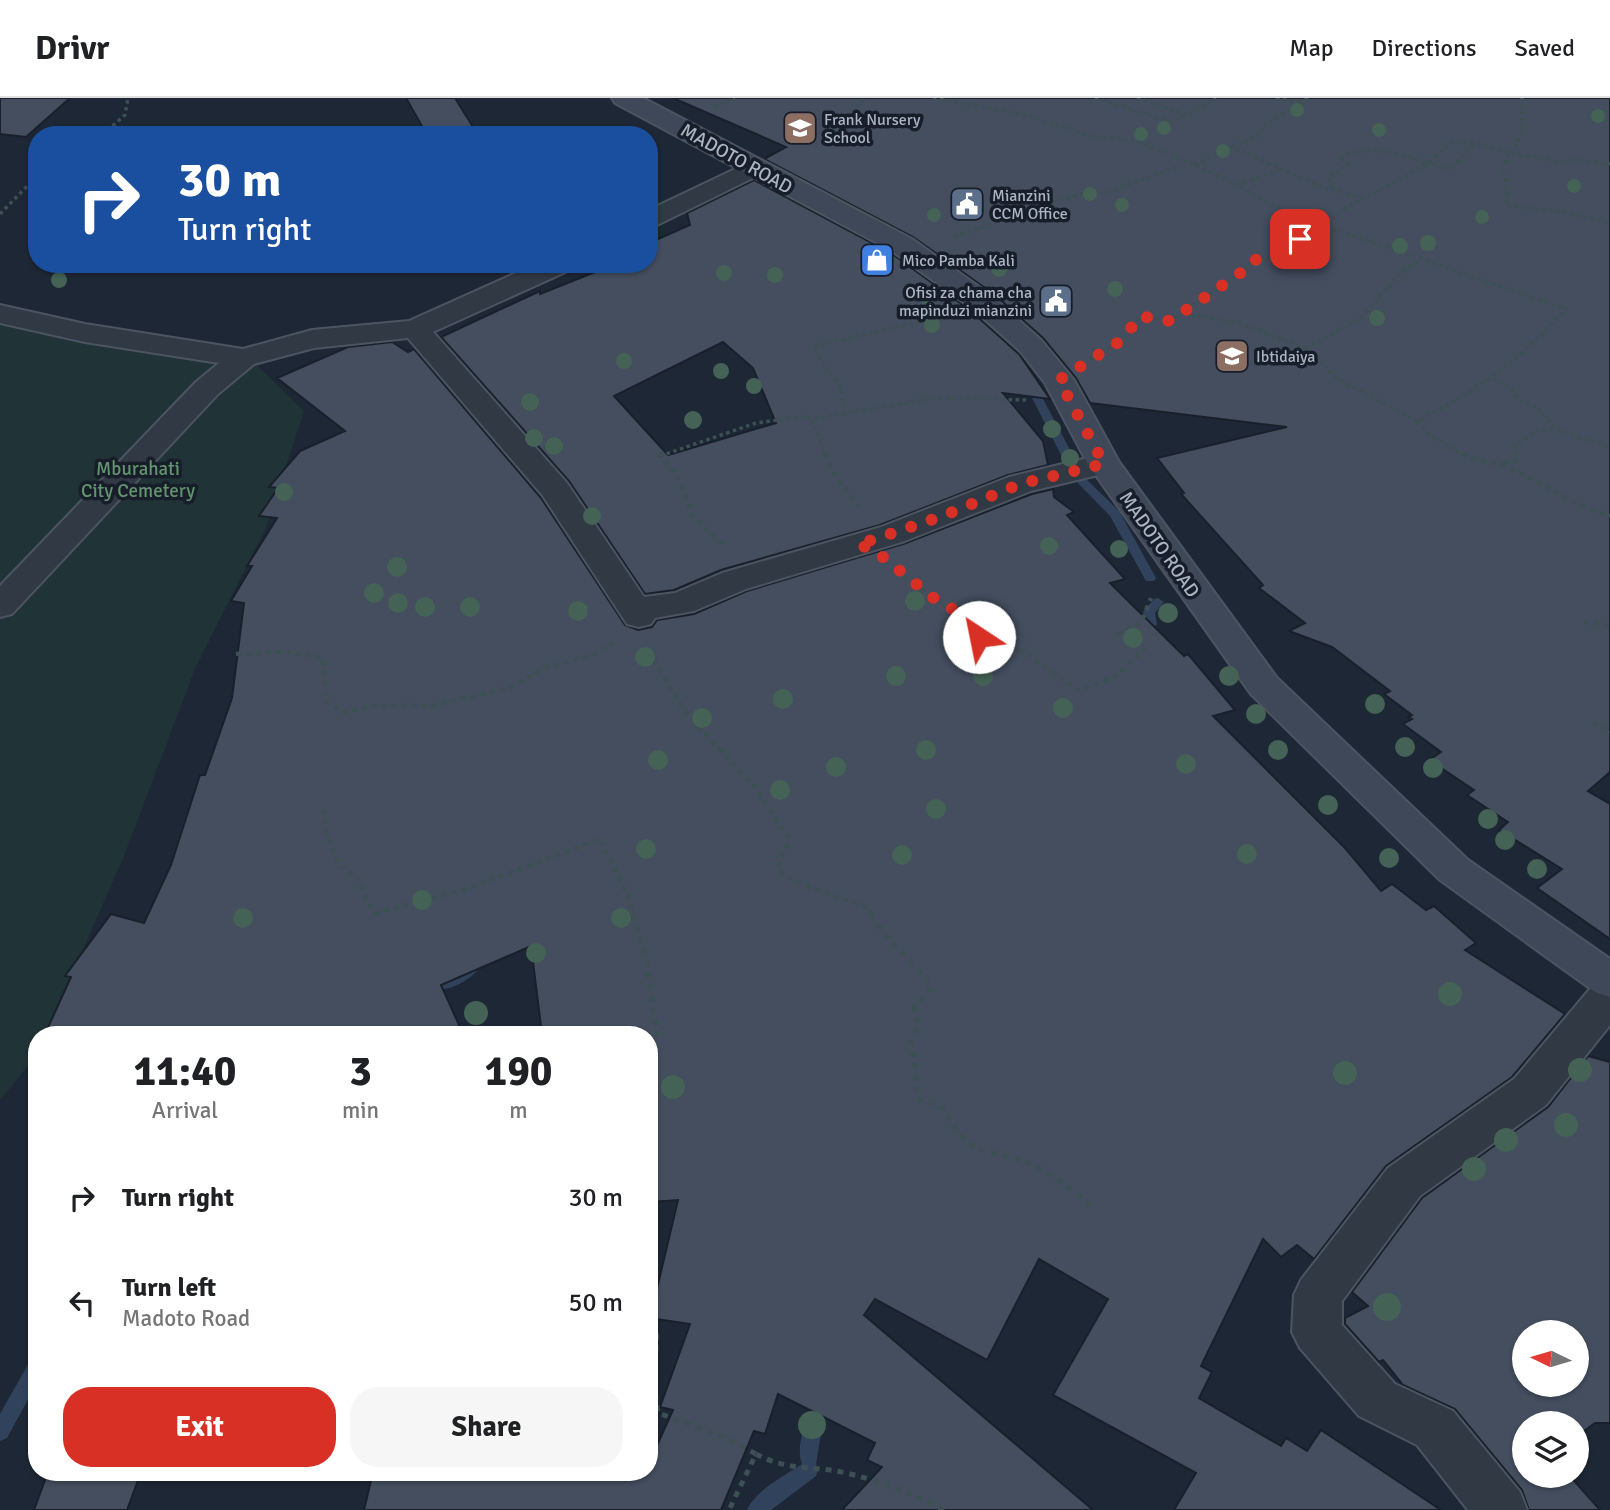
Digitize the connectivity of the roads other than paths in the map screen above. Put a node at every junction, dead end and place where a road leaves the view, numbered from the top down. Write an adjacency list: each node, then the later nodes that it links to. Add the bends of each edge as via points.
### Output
1 (624, 98): 2 (main road, MADOTO ROAD)
2 (754, 169): 3 (street); 8 (main road, MADOTO ROAD, via 902,246 983,303 1031,346 1066,391)
3 (658, 217)
4 (540, 273): 6 (street)
5 (0, 314): 7 (street, via 85,333)
6 (415, 329): 7 (street, via 312,339); 8 (street, via 556,490 641,621 637,607 682,603 734,581 893,534 1020,484)
7 (244, 358): 9 (street, via 207,387)
8 (1104, 464): 10 (main road, MADOTO ROAD, via 1264,686 1454,870)
9 (0, 606)
10 (1610, 981)
11 (1610, 995): 12 (street, via 1530,1092 1404,1182 1318,1295 1317,1332 1377,1400 1435,1428)
12 (1501, 1510)

